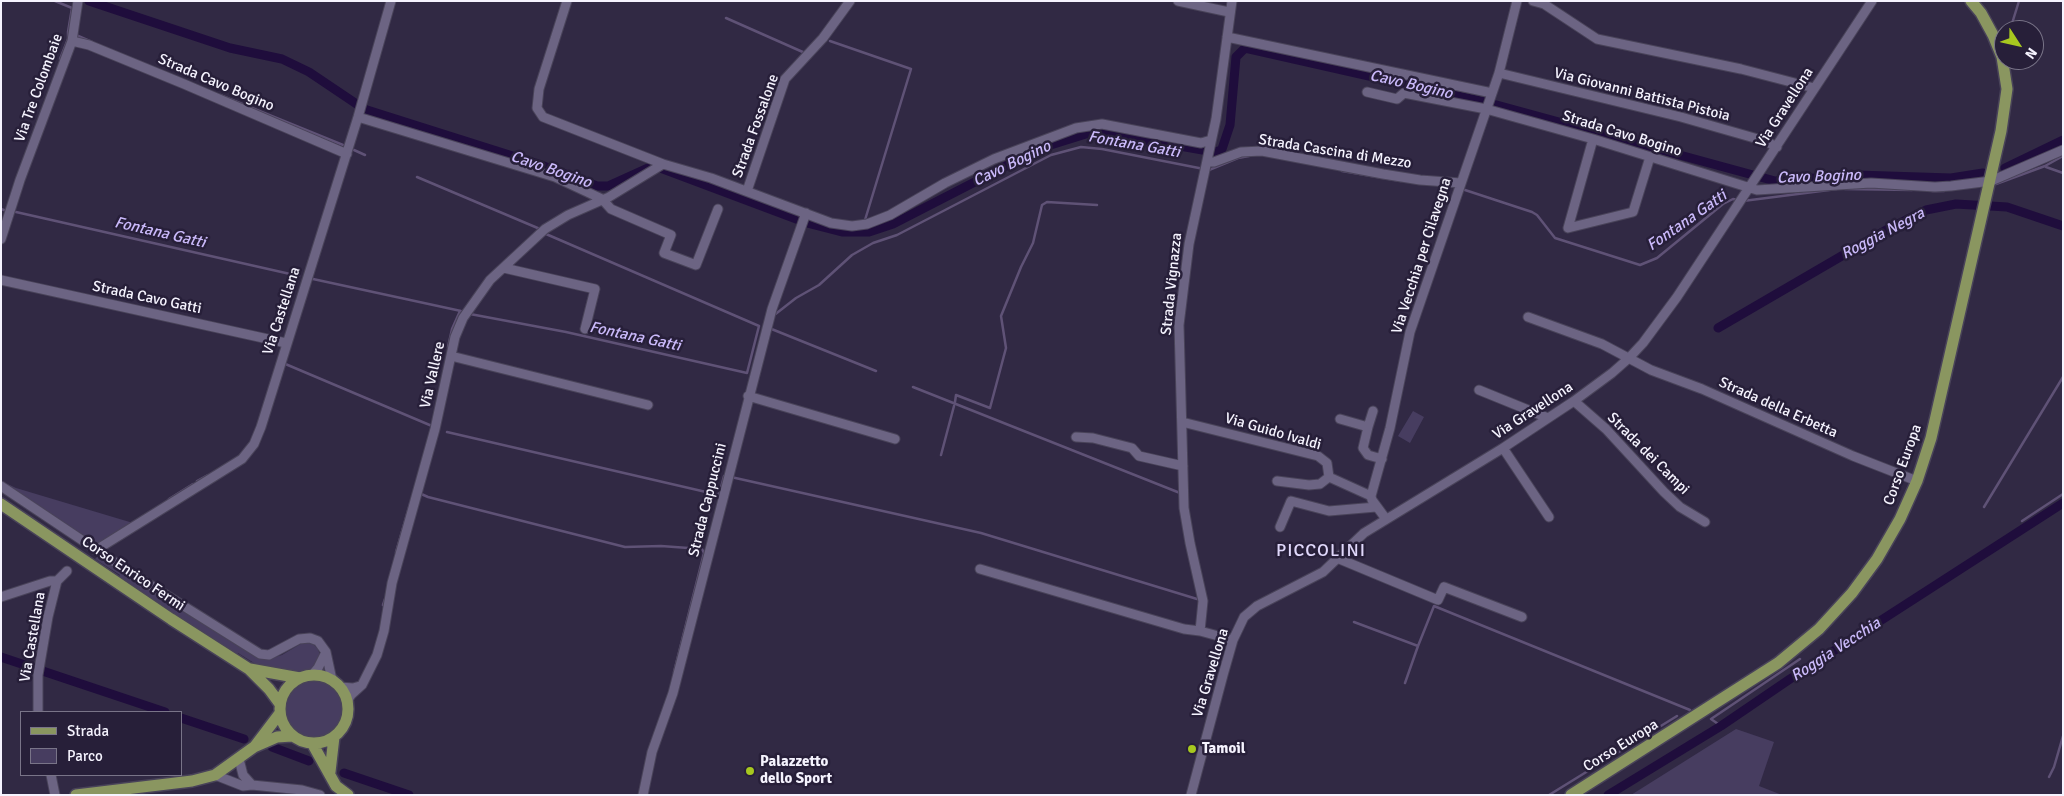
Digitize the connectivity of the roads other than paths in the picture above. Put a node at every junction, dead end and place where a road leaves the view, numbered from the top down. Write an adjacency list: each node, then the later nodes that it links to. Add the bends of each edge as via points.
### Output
1 (391, 1): 20 (street, Via Castellana)
2 (567, 1): 27 (street, Strada Cascina di Mezzo, via 539,89 538,112 549,120)
3 (850, 1): 31 (street, Strada Fossalone, via 823,38 785,79)
4 (1178, 1): 12 (street)
5 (1232, 1): 12 (street, Strada Vignazza)
6 (1532, 1): 10 (street); 11 (street)
7 (1872, 1): 16 (street, Via Gravellona)
8 (1971, 1): 28 (main road, Corso Europa, via 1994,35 2002,57 2006,89)
9 (77, 2): 14 (street, Via Tre Colombaie)
10 (1543, 3): 16 (street, via 1597,39)
11 (1516, 6): 15 (street, Via Vecchia per Cilavegna)
12 (1230, 12): 13 (street, Strada Vignazza)
13 (1227, 37): 18 (street); 25 (street, Strada Vignazza)
14 (72, 41): 24 (street, Strada Cavo Bogino); 35 (street, Via Tre Colombaie)
15 (1498, 73): 18 (street, Via Vecchia per Cilavegna); 22 (street, Via Giovanni Battista Pistoia, via 1681,117)
16 (1814, 88): 22 (street, Via Gravellona)
17 (1367, 92): 19 (street, Strada Cavo Bogino, via 1398,99 1404,93)
18 (1491, 94): 19 (street, Via Vecchia per Cilavegna)
19 (1486, 109): 21 (street, Strada Cavo Bogino); 29 (street, Via Vecchia per Cilavegna)
20 (359, 115): 24 (street, Via Castellana); 32 (street, via 555,176)
21 (1593, 139): 26 (street, Strada Cavo Bogino); 26 (street, via 1568,228 1633,212)
22 (1777, 147): 30 (street, Via Gravellona)
23 (2063, 150): 28 (street, Strada Cavo Bogino)
24 (347, 154): 40 (street, Via Castellana)
25 (1208, 157): 29 (street, Strada Cascina di Mezzo, via 1214,162 1241,152 1262,151 1392,176); 34 (street, Strada Cascina di Mezzo, via 1201,143 1102,124 1076,128 994,159 867,224 831,223); 50 (street, Strada Vignazza, via 1189,244 1180,324)
26 (1650, 157): 30 (street, Strada Cavo Bogino)
27 (663, 165): 31 (street, Strada Cascina di Mezzo); 32 (street, Via Vallere)
28 (1991, 181): 30 (street, Strada Cavo Bogino, via 1936,187 1871,183 1758,190); 59 (main road, Corso Europa, via 1931,438)
29 (1461, 183): 55 (street, Via Vecchia per Cilavegna, via 1410,332)
30 (1752, 185): 42 (street, Via Gravellona, via 1661,319)
31 (747, 191): 34 (street, Strada Cascina di Mezzo)
32 (602, 199): 33 (street, via 611,209 671,235 664,253 696,265); 36 (street, Via Vallere, via 545,229)
33 (718, 209)
34 (806, 213): 44 (street, Strada Cappuccini, via 772,310)
35 (1, 239)
36 (504, 268): 39 (street, via 595,289); 41 (street, Via Vallere, via 490,280 463,318)
37 (1, 280): 40 (street, Strada Cavo Gatti)
38 (1528, 317): 42 (street, Strada della Erbetta, via 1602,344)
39 (585, 329)
40 (286, 343): 68 (street, Via Castellana, via 261,427 254,444 242,459)
41 (451, 356): 46 (street); 82 (street, Via Vallere, via 435,428 392,583 378,655)
42 (1630, 358): 45 (street, Via Gravellona); 59 (street, Strada della Erbetta, via 1650,370)
43 (1479, 390): 48 (street)
44 (748, 396): 53 (street); 99 (street, Strada Cappuccini, via 673,692 652,752)
45 (1574, 401): 48 (street, Via Gravellona); 66 (street, Strada dei Campi, via 1606,429 1680,507)
46 (648, 406)
47 (1373, 411): 51 (street)
48 (1548, 418): 54 (street, Via Gravellona)
49 (1340, 419): 51 (street)
50 (1182, 422): 56 (street, Strada Vignazza); 57 (street, Via Guido Ivaldi, via 1318,456 1327,463)
51 (1368, 427): 55 (street, via 1363,448 1368,455)
52 (1076, 437): 56 (street, via 1132,448 1140,456)
53 (895, 439)
54 (1503, 448): 64 (street); 65 (street, Via Gravellona)
55 (1382, 459): 61 (street, Via Vecchia per Cilavegna)
56 (1183, 466): 75 (street, Strada Vignazza, via 1184,508 1203,601)
57 (1329, 477): 58 (street, via 1320,484 1309,485); 61 (street)
58 (1277, 481)
59 (1917, 481): 101 (main road, Corso Europa, via 1877,559 1819,629 1778,663)
60 (1, 486): 68 (street)
61 (1372, 496): 63 (street)
62 (1, 504): 78 (main road, Corso Enrico Fermi)
63 (1376, 507): 65 (street); 67 (street, via 1329,511 1291,501)
64 (1549, 517)
65 (1386, 519): 69 (street, Via Gravellona, via 1364,533)
66 (1706, 522)
67 (1280, 527)
68 (96, 550): 77 (street, via 260,654 269,655 299,639 310,638 318,641)
69 (1337, 558): 74 (street, via 1438,600 1444,587); 76 (street, Via Gravellona, via 1323,572 1257,606 1244,617)
70 (980, 569): 75 (street)
71 (67, 571): 72 (street, Via Castellana)
72 (57, 582): 73 (street, via 50,581); 85 (street, Via Castellana, via 38,675)
73 (1, 597)
74 (1522, 617)
75 (1200, 631): 76 (street)
76 (1233, 640): 100 (street, Via Gravellona)
77 (326, 652): 79 (street); 81 (street)
78 (249, 669): 80 (main road, Corso Enrico Fermi); 84 (main road, Corso Enrico Fermi, via 269,689)
79 (312, 675): 80 (main road); 81 (main road)
80 (300, 678): 84 (main road, via 286,689)
81 (336, 683): 82 (street, via 353,688); 83 (main road)
82 (362, 685): 83 (street, Via Vallere)
83 (347, 701): 87 (main road, via 346,721)
84 (280, 709): 86 (main road, via 284,726); 89 (main road)
85 (38, 711)
86 (292, 736): 88 (main road); 89 (main road, via 277,737)
87 (334, 737): 88 (main road); 91 (main road)
88 (312, 744): 91 (main road)
89 (254, 747): 90 (main road)
90 (239, 760): 92 (main road); 94 (street, via 243,776)
91 (330, 772): 98 (main road, via 336,786)
92 (215, 775): 94 (street, via 243,786); 96 (main road, via 192,781)
93 (51, 776): 95 (street)
94 (252, 785): 97 (street)
95 (55, 795)
96 (76, 795)
97 (320, 795)
98 (348, 795)
99 (643, 795)
100 (1191, 795)
101 (1570, 795)

